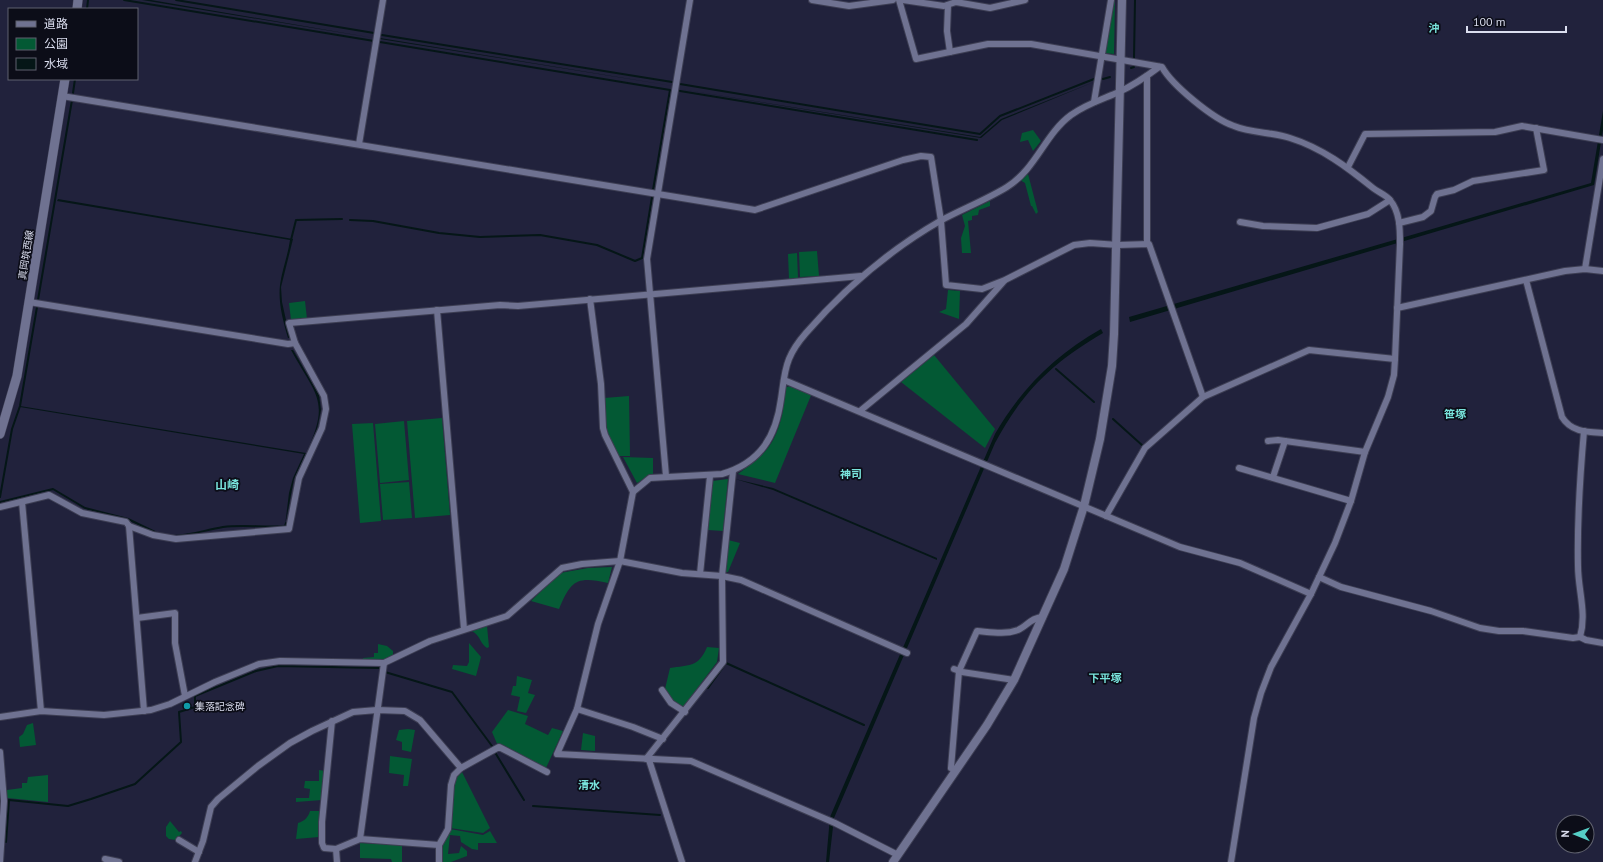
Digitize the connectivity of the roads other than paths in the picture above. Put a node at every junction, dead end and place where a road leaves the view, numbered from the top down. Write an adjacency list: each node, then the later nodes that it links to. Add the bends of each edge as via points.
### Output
1 (383, 0): 23 (street)
2 (690, 0): 26 (street)
3 (812, 0): 4 (street, via 849,6)
4 (893, 0)
5 (899, 0): 12 (street, via 916,59)
6 (903, 0): 11 (street)
7 (1025, 0): 10 (street, via 990,8)
8 (1111, 0): 13 (street)
9 (1122, 0): 14 (street)
10 (961, 2): 11 (street)
11 (948, 5): 12 (street, via 947,31)
12 (950, 52): 13 (street, via 988,44 1031,44)
13 (1102, 56): 14 (street); 20 (street)
14 (1121, 59): 15 (street); 18 (street)
15 (1159, 66): 16 (street); 25 (street, via 1167,76 1215,117 1234,126 1289,137 1316,147)
16 (1147, 76): 18 (street); 31 (street)
17 (65, 80): 19 (main road, 真岡筑西線)
18 (1121, 91): 20 (street); 32 (street)
19 (62, 96): 23 (street); 40 (main road, 真岡筑西線)
20 (1094, 102): 28 (street, via 1071,115 1052,133 1031,166 1008,186)
21 (1536, 128): 22 (street); 25 (street, via 1522,126 1492,132 1365,134); 30 (street, via 1544,170 1473,181 1454,190 1437,194 1431,211 1423,217)
22 (1603, 140)
23 (359, 144): 26 (street)
24 (1603, 159): 33 (street)
25 (1348, 167): 27 (street)
26 (658, 195): 28 (street, via 755,210 921,156 931,157); 38 (street, via 647,259)
27 (1390, 200): 29 (street, via 1368,214 1317,228 1264,226); 30 (street)
28 (941, 221): 35 (street, via 894,250); 36 (street, via 946,285 982,288)
29 (1240, 222)
30 (1399, 223): 41 (street)
31 (1146, 244): 32 (street); 46 (street, via 1150,244)
32 (1118, 246): 36 (street, via 1090,243 1074,245); 62 (street, via 1112,366 1100,439)
33 (1585, 269): 34 (street); 37 (street)
34 (1603, 271)
35 (862, 276): 38 (street); 45 (street, via 834,301 796,344 788,360)
36 (1005, 280): 47 (street, via 966,324)
37 (1526, 280): 41 (street); 48 (street, via 1562,417 1566,424)
38 (651, 293): 39 (street); 56 (street)
39 (590, 298): 42 (street, via 518,306); 59 (street, via 601,384 603,428)
40 (30, 302): 43 (street, via 288,344); 50 (main road, 真岡筑西線, via 14,388)
41 (1397, 308): 44 (street)
42 (437, 310): 43 (street, via 289,323); 73 (street)
43 (296, 343): 65 (street, via 324,396 326,408 322,428 299,478 290,529 176,539 153,535)
44 (1395, 359): 46 (street, via 1309,350); 53 (street, via 1388,397)
45 (784, 380): 47 (street); 55 (street, via 774,430 767,445)
46 (1203, 396): 64 (street, via 1145,448)
47 (860, 411): 62 (street)
48 (1584, 431): 49 (street); 74 (street, via 1578,538 1583,613)
49 (1603, 433)
50 (0, 434)
51 (1268, 440): 52 (street)
52 (1285, 441): 53 (street); 58 (street)
53 (1365, 452): 60 (street)
54 (1239, 468): 58 (street)
55 (733, 471): 57 (street); 68 (street)
56 (666, 476): 57 (street); 59 (street, via 650,478)
57 (710, 476): 67 (street)
58 (1273, 477): 60 (street)
59 (633, 492): 66 (street)
60 (1351, 501): 69 (street)
61 (22, 502): 63 (street); 65 (street, via 49,495 82,513 126,522); 84 (street)
62 (1084, 506): 64 (street); 71 (street, via 1064,569)
63 (0, 507)
64 (1106, 516): 70 (street, via 1180,546 1240,563)
65 (128, 526): 72 (street)
66 (620, 561): 67 (street); 73 (street, via 562,568 507,616); 82 (street, via 598,624)
67 (700, 574): 68 (street)
68 (722, 576): 76 (street, via 741,580); 86 (street, via 723,662)
69 (1319, 577): 70 (street); 74 (street, via 1341,587 1430,611 1480,628 1573,638)
70 (1311, 594): 108 (street, via 1271,667 1259,699)
71 (1042, 617): 78 (street, via 1036,617 1018,630 1003,633 977,631); 79 (street)
72 (137, 618): 81 (street, via 175,613 175,643); 85 (street)
73 (464, 630): 77 (street, via 430,641)
74 (1580, 636): 75 (street, via 1586,640)
75 (1603, 643)
76 (906, 653)
77 (384, 664): 81 (street, via 280,661 259,664); 83 (street)
78 (957, 670): 79 (street); 93 (street)
79 (1014, 680): 101 (street, via 987,725)
80 (662, 690): 86 (street, via 671,703)
81 (186, 696): 85 (street, via 170,704)
82 (577, 709): 89 (street); 91 (street, via 557,754)
83 (377, 710): 88 (street, via 353,712); 92 (street, via 405,712 420,720); 95 (street)
84 (41, 711): 85 (street, via 104,715); 87 (street)
85 (144, 711)
86 (685, 712): 89 (street)
87 (0, 717)
88 (332, 722): 98 (street, via 322,822 324,848); 99 (street, via 290,743 218,799 210,808)
89 (662, 739): 91 (street)
90 (0, 752): 102 (street, via 4,801)
91 (647, 760): 101 (street, via 691,761 835,823); 107 (street)
92 (461, 768): 94 (street, via 499,747); 97 (street, via 454,775 451,785 448,829)
93 (951, 768)
94 (547, 772)
95 (360, 839): 97 (street); 98 (street)
96 (179, 840): 99 (street)
97 (438, 845): 106 (street)
98 (336, 849): 105 (street)
99 (199, 852): 104 (street)
100 (105, 859): 103 (street)
101 (896, 859)
102 (0, 862)
103 (119, 862)
104 (195, 862)
105 (337, 862)
106 (439, 862)
107 (682, 862)
108 (1231, 862)

